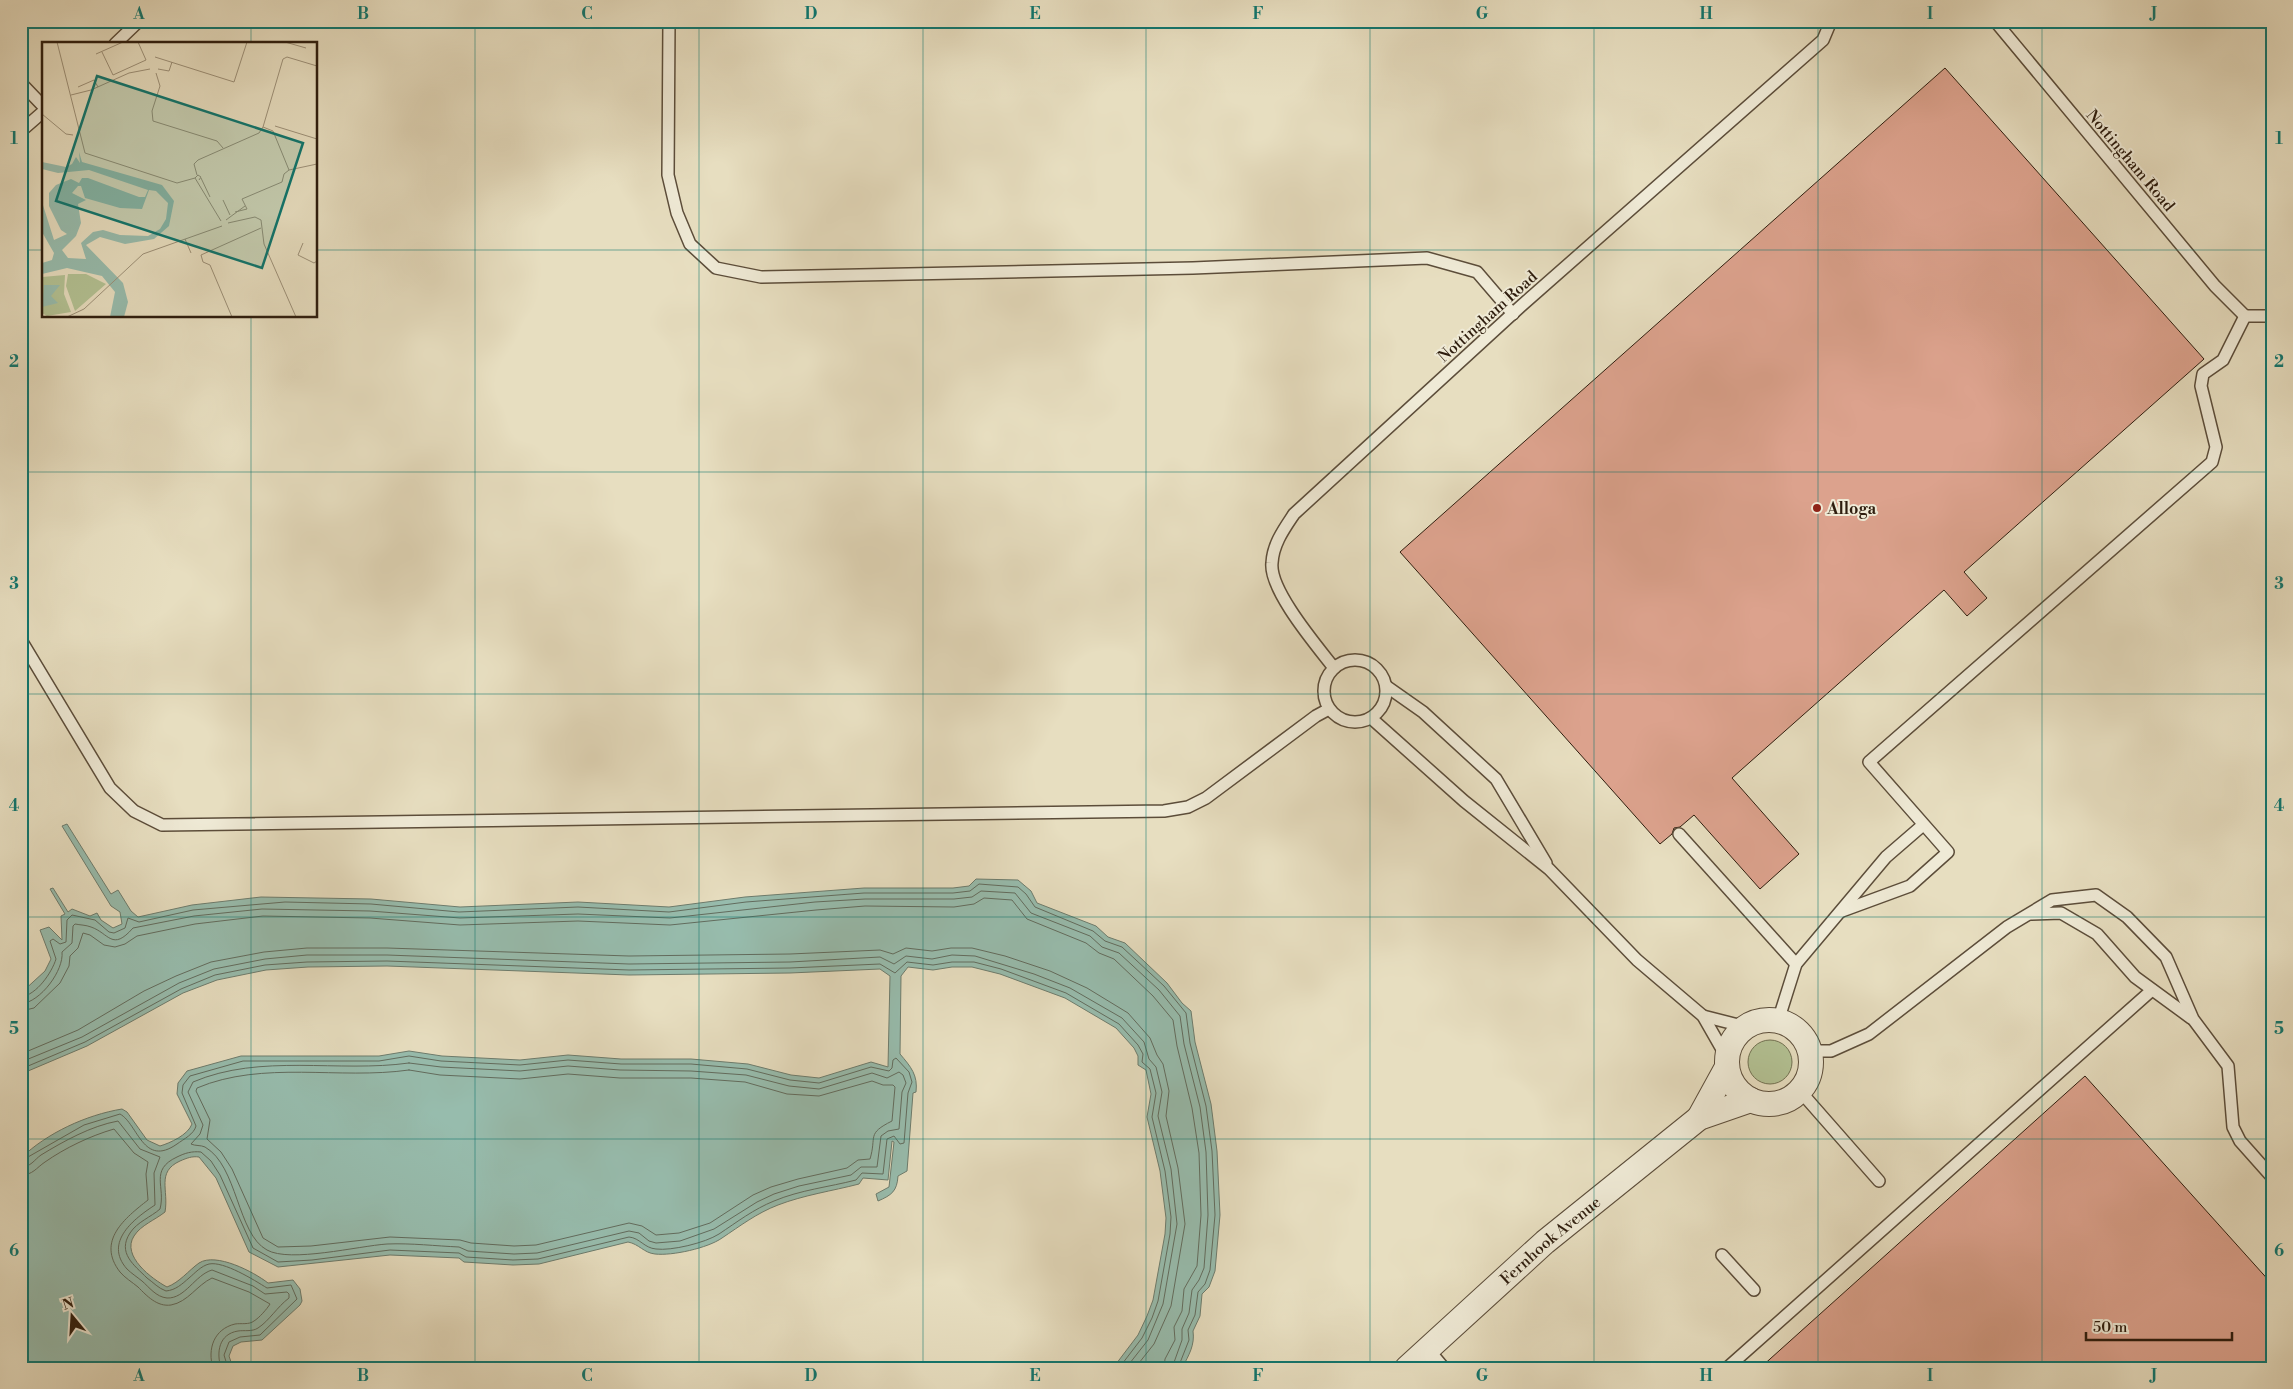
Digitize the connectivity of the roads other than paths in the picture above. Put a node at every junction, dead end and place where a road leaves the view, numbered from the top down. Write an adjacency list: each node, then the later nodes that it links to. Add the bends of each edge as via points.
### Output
1 (139, 21): 5 (lane)
2 (669, 21): 10 (lane, via 668,175 676,213 690,244 716,268 761,277 1193,268 1427,258 1477,272)
3 (1831, 21): 10 (lane, Nottingham Road, via 1823,40)
4 (1995, 21): 11 (lane, Nottingham Road, via 2215,286)
5 (117, 42)
6 (21, 83): 7 (lane)
7 (42, 107)
8 (42, 111): 9 (lane)
9 (21, 131)
10 (1513, 314): 14 (lane, Nottingham Road, via 1294,514 1277,540 1271,564 1281,595)
11 (2245, 316): 12 (lane); 18 (lane, via 2222,360 2203,374 2201,386 2216,446 2212,462 1869,762)
12 (2272, 316)
13 (21, 640): 16 (lane, via 110,788 134,812 162,825 1164,812 1188,807 1206,798)
14 (1334, 668): 15 (lane, via 1344,662 1366,661 1379,671); 16 (lane, via 1324,687)
15 (1386, 686): 17 (lane, via 1386,698 1381,709); 20 (lane, via 1423,712 1496,779)
16 (1329, 709): 17 (lane, via 1348,722)
17 (1371, 718): 20 (lane, via 1464,801)
18 (1923, 826): 21 (lane, via 1886,857); 21 (lane, via 1948,852 1910,886)
19 (1679, 834): 23 (lane)
20 (1549, 869): 25 (lane, via 1637,960)
21 (1842, 912): 23 (lane)
22 (2027, 914): 24 (lane, via 2061,913 2097,934 2135,977); 26 (lane, via 2052,900 2096,895 2127,917 2166,957); 29 (lane, via 2007,926 1869,1034 1831,1052)
23 (1796, 964): 27 (lane)
24 (2152, 990): 26 (lane); 41 (lane)
25 (1703, 1016): 28 (lane); 30 (lane)
26 (2192, 1019): 34 (lane, via 2228,1066 2233,1127 2240,1141)
27 (1778, 1021): 28 (street, via 1756,1022); 29 (street, via 1795,1028)
28 (1746, 1027): 30 (street, via 1733,1041)
29 (1810, 1051): 31 (street, via 1809,1076)
30 (1727, 1063): 32 (street, via 1731,1081); 33 (street, Fernhook Avenue)
31 (1800, 1091): 32 (street, via 1777,1103); 35 (lane)
32 (1751, 1100): 33 (street, Fernhook Avenue)
33 (1700, 1118): 38 (street, Fernhook Avenue, via 1545,1242)
34 (2272, 1177)
35 (1879, 1182)
36 (1722, 1255): 37 (lane)
37 (1754, 1290)
38 (1428, 1349): 39 (street, Fernhook Avenue); 40 (lane)
39 (1407, 1368)
40 (1444, 1368)
41 (1727, 1368)

